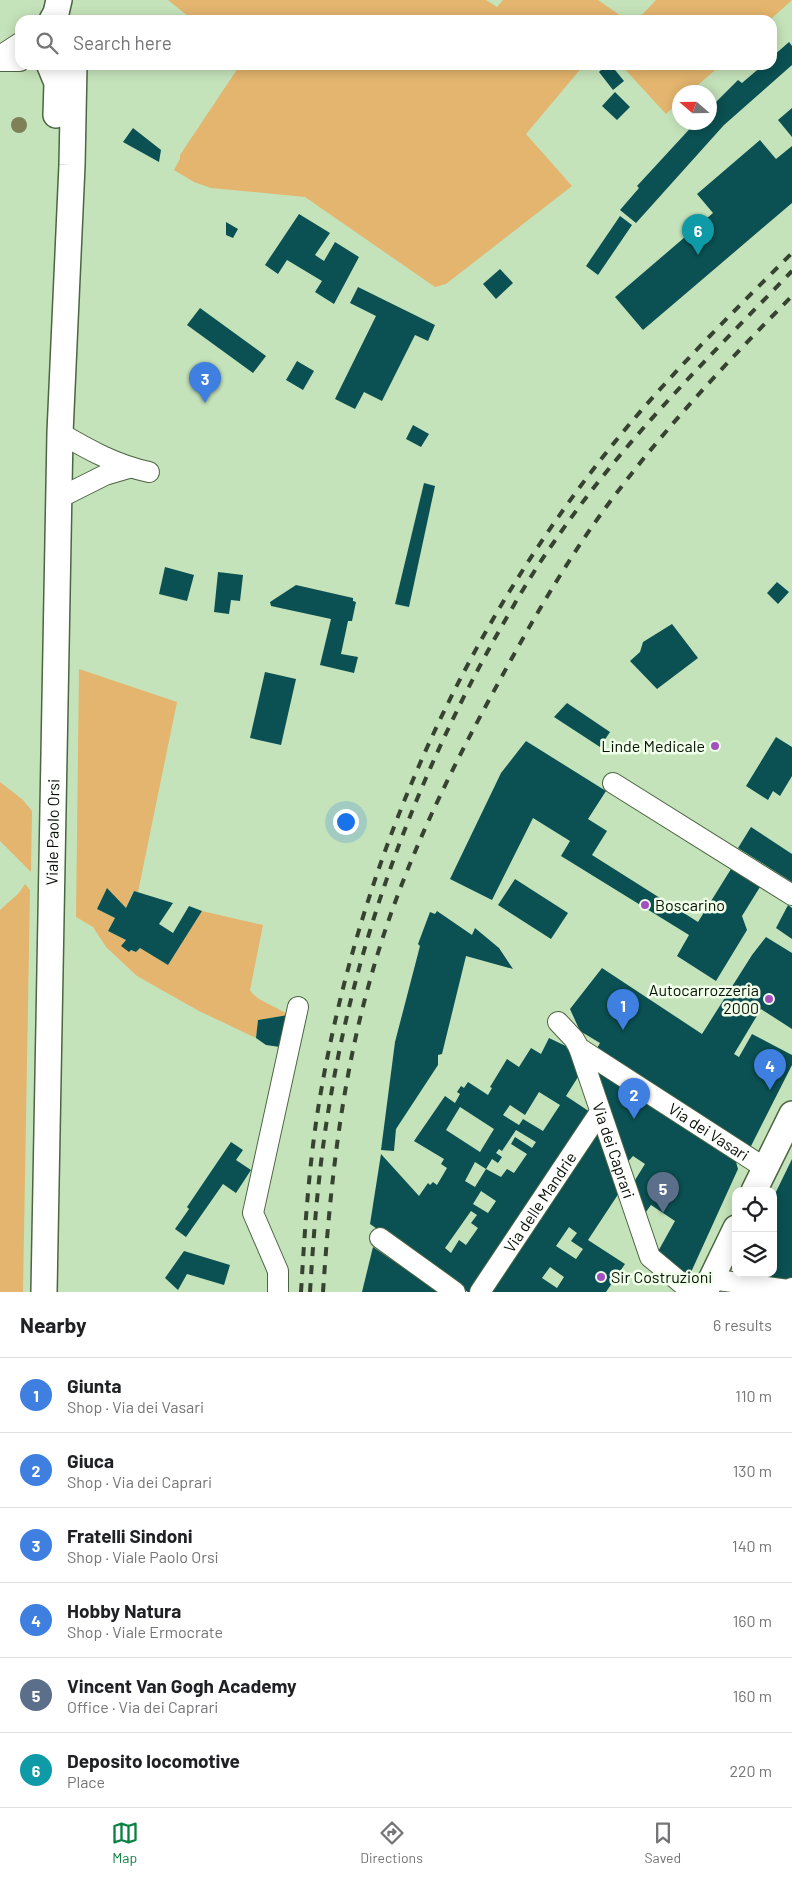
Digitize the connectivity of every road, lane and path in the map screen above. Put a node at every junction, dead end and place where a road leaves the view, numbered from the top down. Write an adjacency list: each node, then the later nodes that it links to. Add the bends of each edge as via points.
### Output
1 (59, 0): 3 (main road)
2 (74, 0): 4 (main road)
3 (55, 15)
4 (73, 15)
5 (15, 46): 6 (street)
6 (0, 56)
7 (0, 61): 8 (street)
8 (15, 61)
9 (58, 70): 10 (main road, Viale Paolo Orsi, via 55,163 62,372)
10 (60, 433): 11 (street); 13 (main road, Viale Paolo Orsi)
11 (129, 468): 12 (street); 13 (street, via 105,475)
12 (149, 472)
13 (59, 498): 27 (main road, Viale Paolo Orsi)
14 (613, 783): 15 (street)
15 (792, 895)
16 (298, 1007): 28 (street, via 253,1213 278,1271)
17 (558, 1022): 18 (street, Via dei Vasari)
18 (579, 1048): 19 (street, Via dei Caprari); 21 (street, Via dei Vasari)
19 (600, 1112): 25 (street, Via dei Caprari, via 650,1257); 30 (street, Via delle Mandrie)
20 (792, 1114): 21 (main road)
21 (765, 1168): 22 (main road)
22 (756, 1187)
23 (734, 1232): 25 (main road)
24 (380, 1238): 29 (street)
25 (703, 1288): 26 (street)
26 (792, 1288)
27 (44, 1292)
28 (278, 1292)
29 (455, 1292)
30 (480, 1292)

